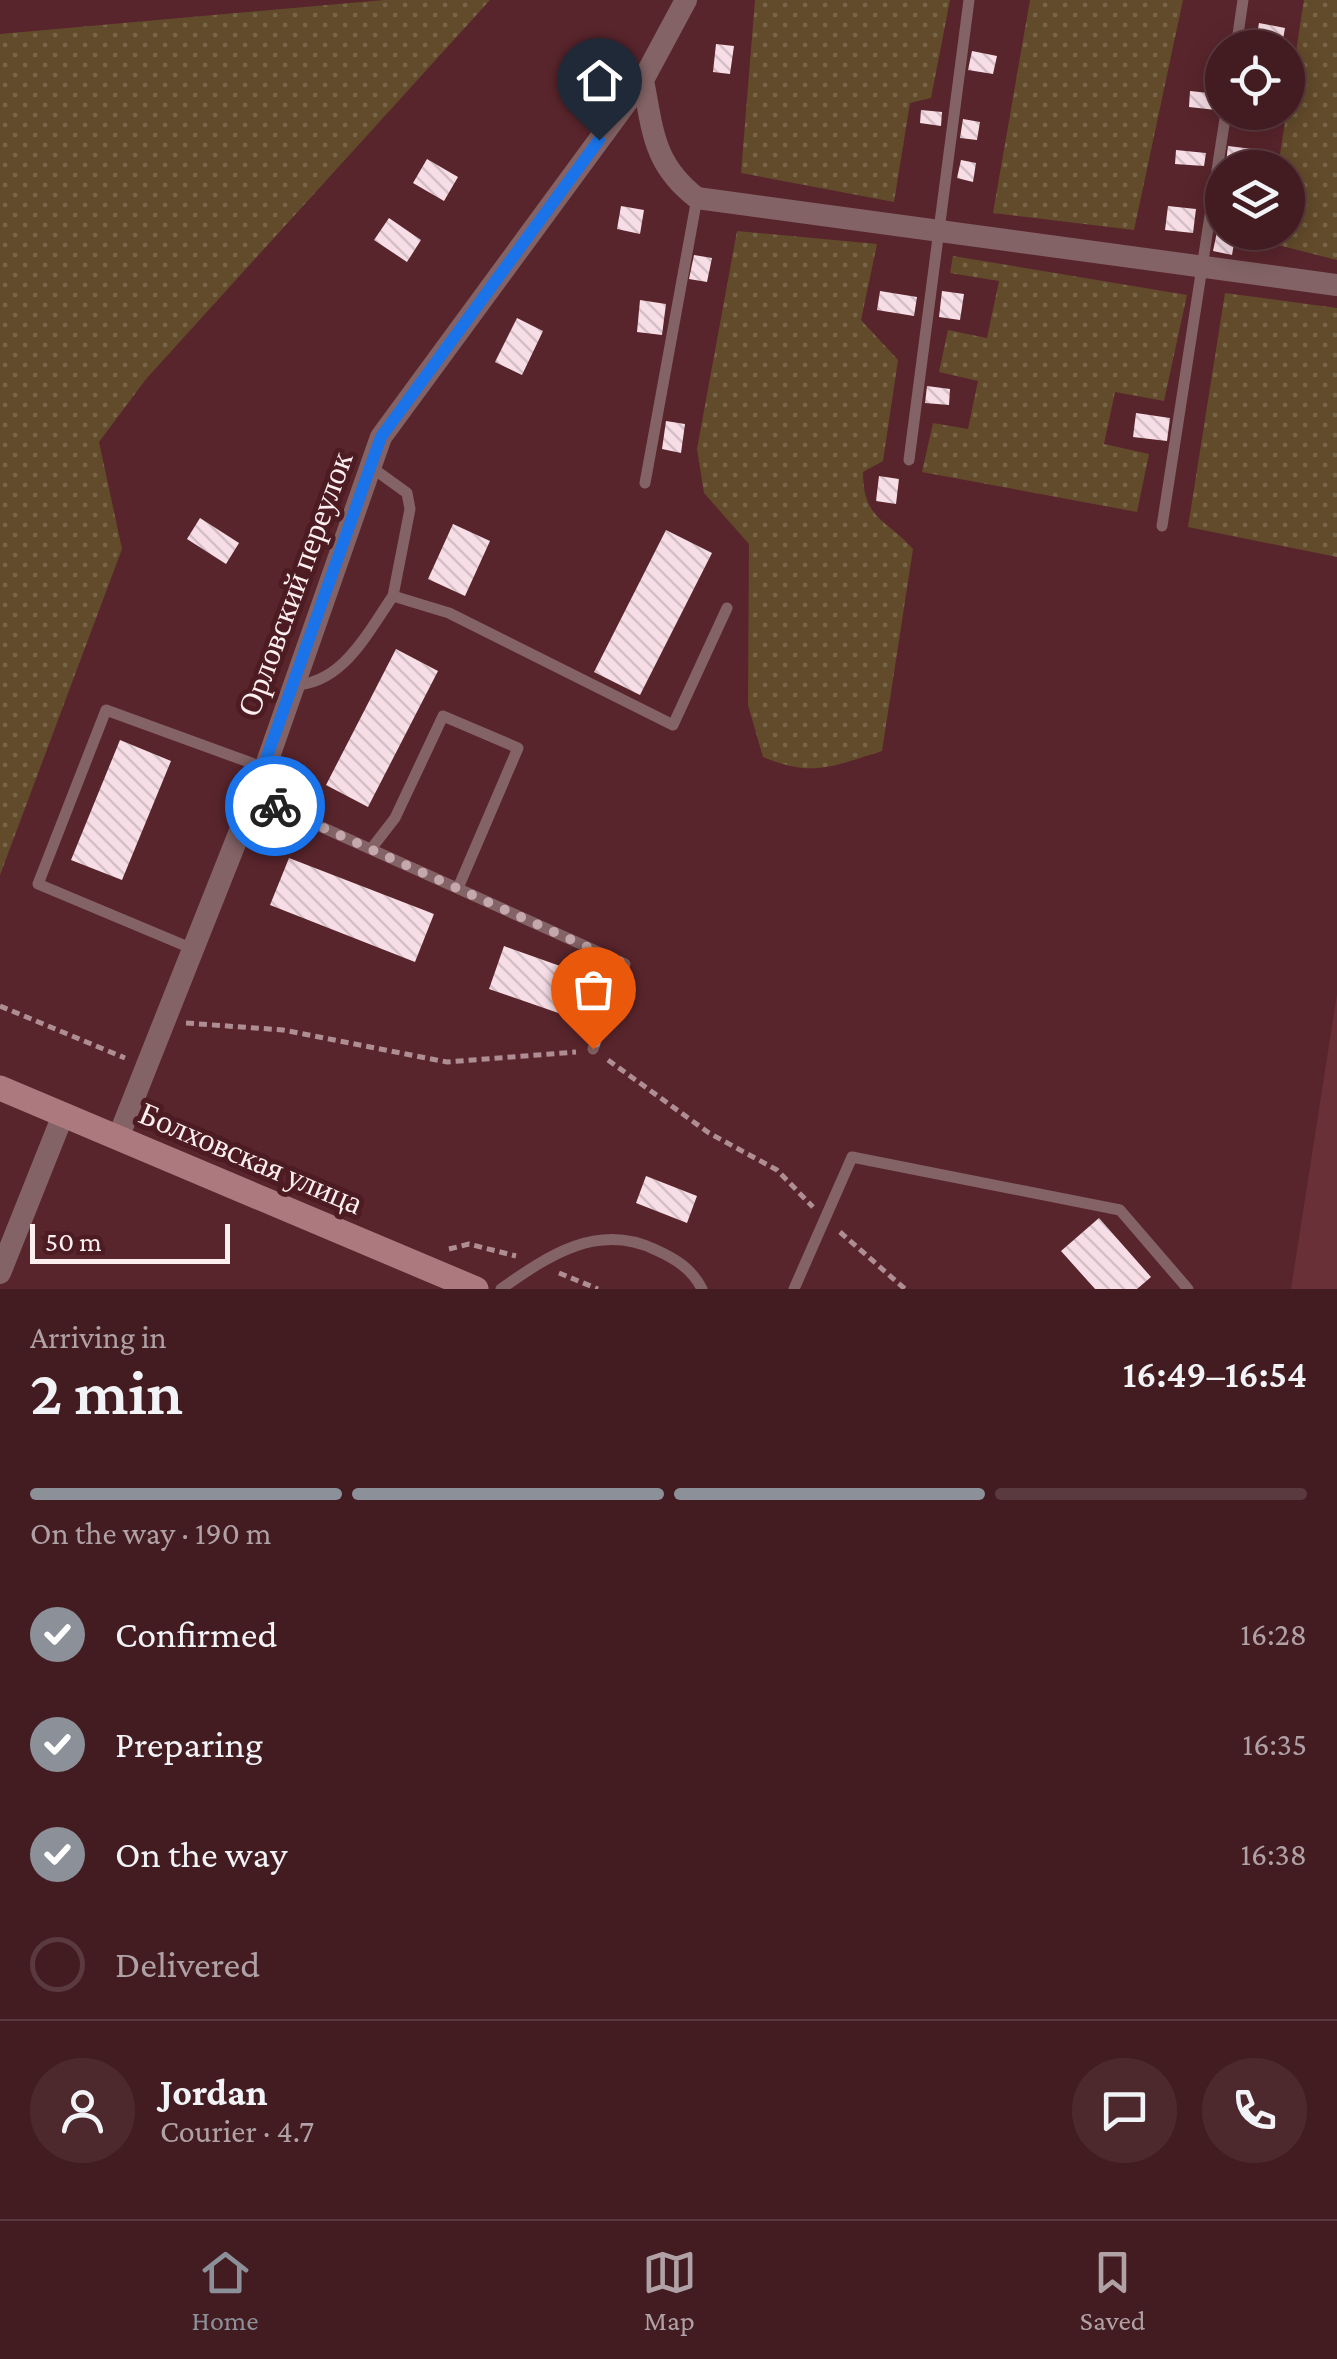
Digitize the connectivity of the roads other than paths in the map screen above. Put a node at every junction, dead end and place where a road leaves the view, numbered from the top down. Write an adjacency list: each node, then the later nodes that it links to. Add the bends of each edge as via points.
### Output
1 (686, 0): 5 (street, Орловский переулок)
2 (969, 0): 8 (lane)
3 (1243, 0): 4 (lane)
4 (1239, 30)
5 (642, 80): 7 (street, via 656,151 673,180); 12 (street, Орловский переулок, via 381,437)
6 (1223, 130): 9 (lane)
7 (697, 198): 8 (street); 13 (lane)
8 (939, 231): 9 (street); 11 (lane)
9 (1202, 267): 10 (street); 14 (lane)
10 (1337, 285)
11 (909, 460)
12 (371, 467): 15 (lane, via 407,493 410,509); 17 (street, Орловский переулок)
13 (645, 484)
14 (1162, 526)
15 (393, 596): 16 (lane, via 449,613 673,725); 17 (lane, via 344,664 308,685)
16 (727, 608)
17 (291, 685): 18 (street, Орловский переулок)
18 (264, 768): 19 (street, Орловский переулок); 22 (lane, via 106,710 38,884)
19 (253, 796): 20 (lane); 22 (street, Орловский переулок)
20 (372, 849): 21 (lane); 21 (lane, via 395,818 443,716 518,748)
21 (458, 888): 23 (lane, via 625,964)
22 (193, 950): 26 (street, Орловский переулок)
23 (593, 1049)
24 (0, 1088): 25 (main road, Болховская улица)
25 (63, 1115): 26 (main road, Болховская улица); 27 (street)
26 (118, 1138): 28 (main road, Болховская улица)
27 (0, 1272)
28 (476, 1289)
29 (501, 1289): 30 (lane, via 591,1239 633,1239 680,1261)
30 (702, 1289)
31 (794, 1289): 32 (lane, via 852,1157 1120,1210)
32 (1188, 1289)

